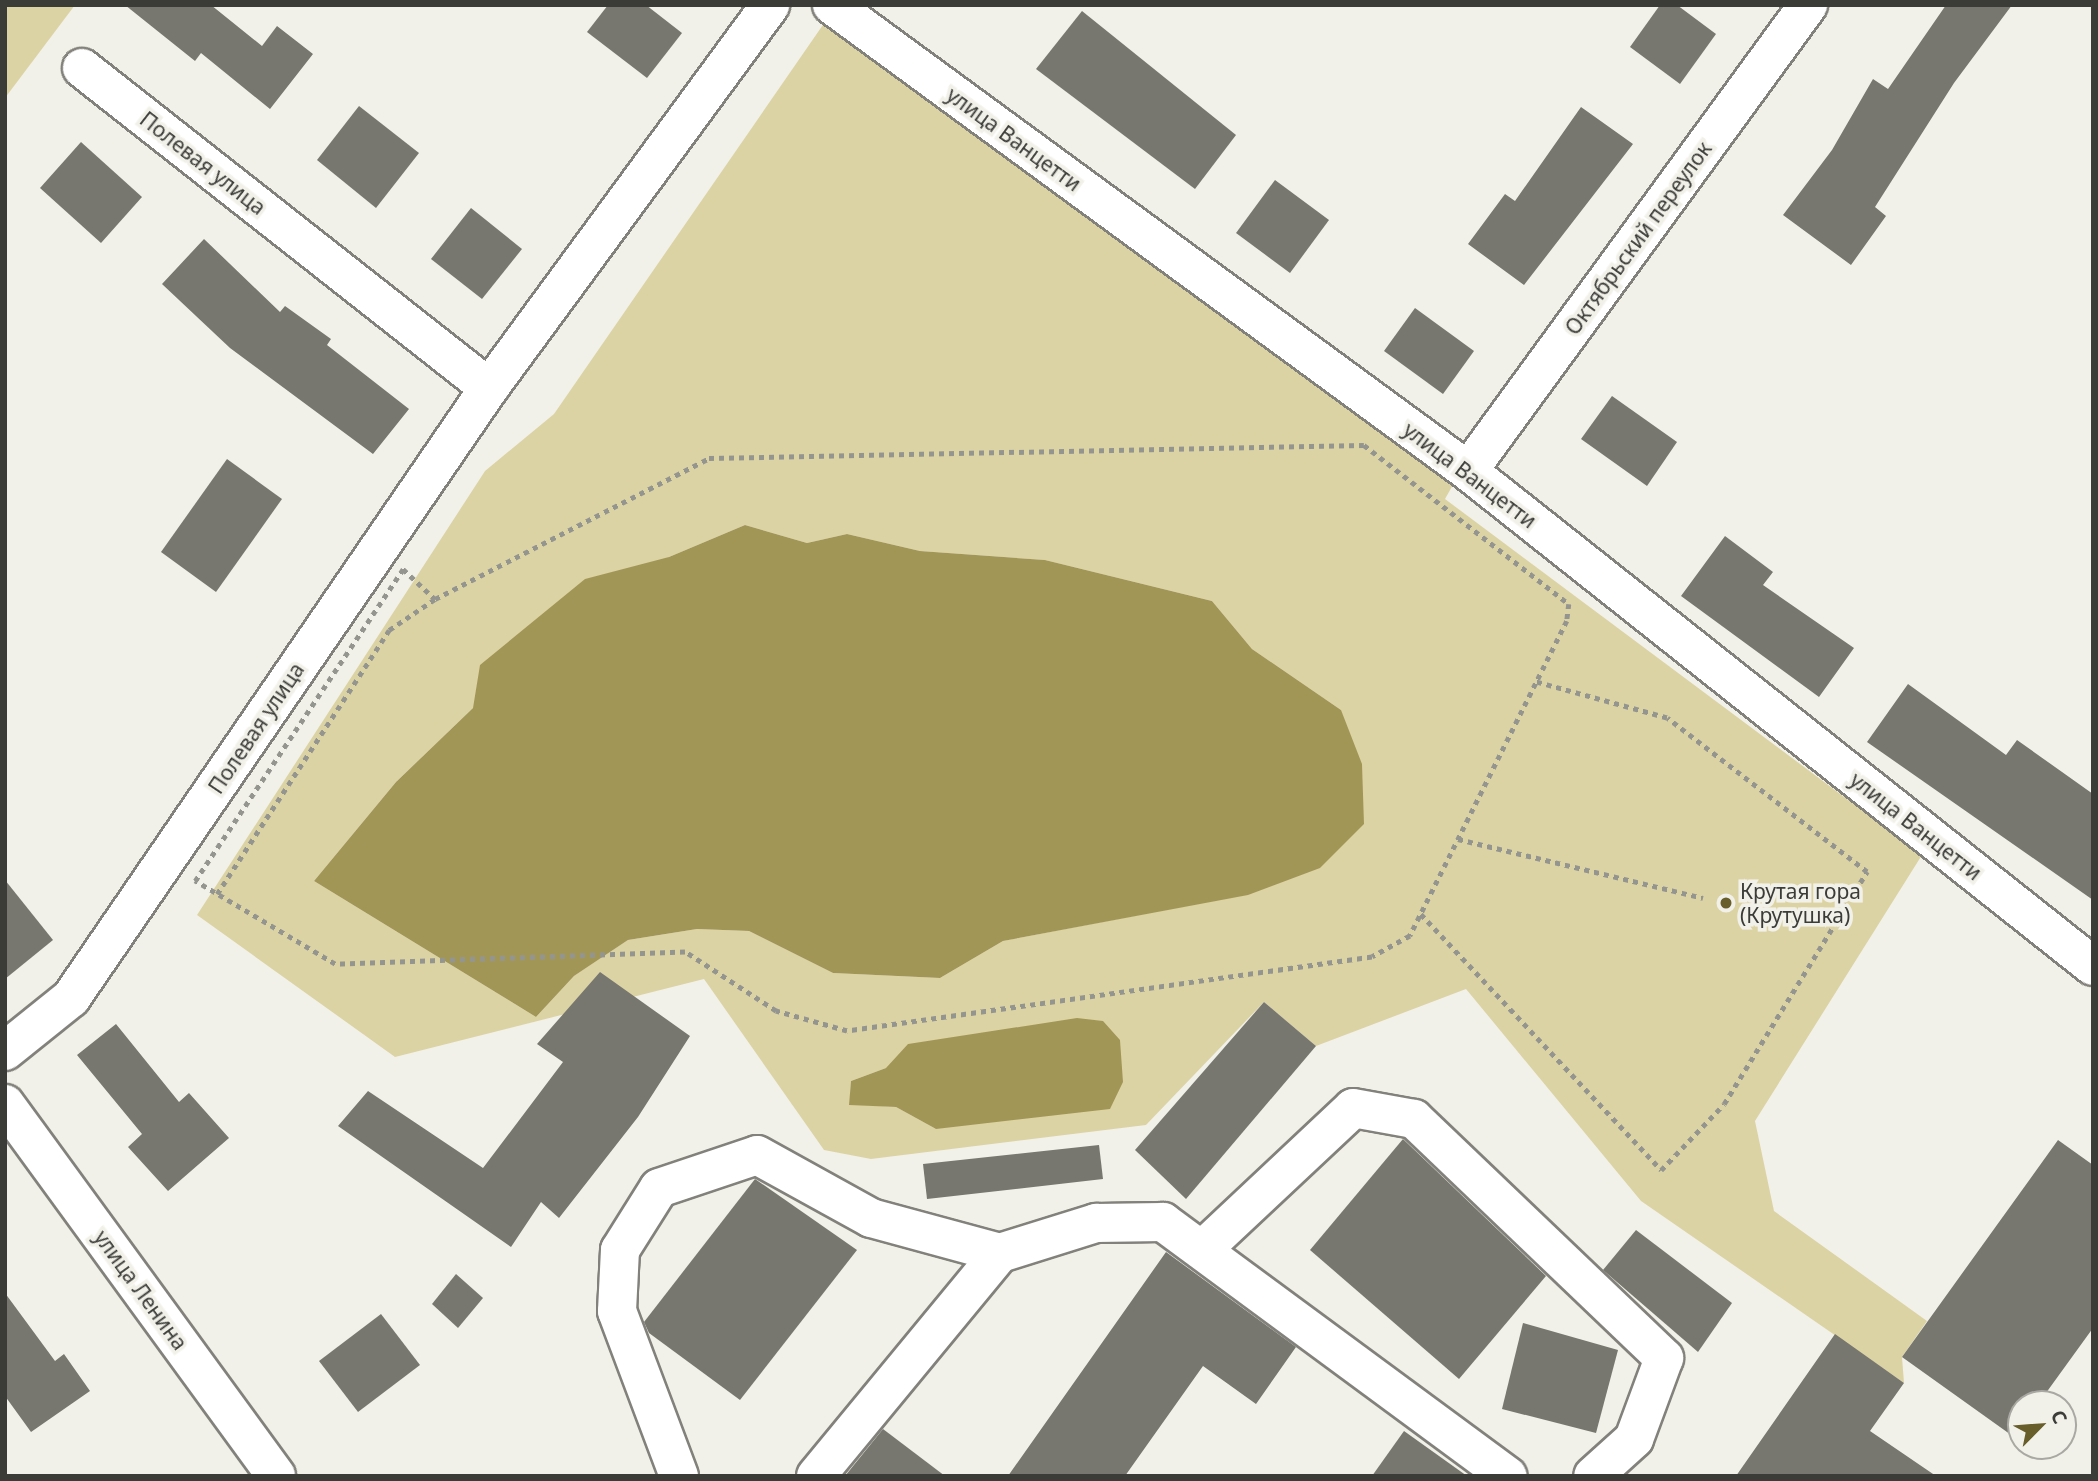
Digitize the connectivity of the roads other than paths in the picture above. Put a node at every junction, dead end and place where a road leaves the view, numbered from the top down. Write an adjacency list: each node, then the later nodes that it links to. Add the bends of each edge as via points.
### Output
1 (770, 5): 5 (street, Полевая улица)
2 (832, 5): 6 (street, улица Ванцетти)
3 (1808, 5): 6 (street, Октябрьский переулок)
4 (82, 68): 5 (street, Полевая улица)
5 (489, 388): 8 (street, Полевая улица, via 71,998)
6 (1468, 471): 7 (street, улица Ванцетти)
7 (2093, 966)
8 (5, 1051)
9 (5, 1104): 12 (street, улица Ленина)
10 (1202, 1250): 11 (street, via 1163,1222 1096,1223); 15 (street); 16 (street, via 1353,1108 1414,1119 1664,1358 1634,1439)
11 (1000, 1252): 13 (street, via 871,1218 757,1155 659,1188 620,1250 617,1311); 14 (street)
12 (276, 1476)
13 (679, 1476)
14 (816, 1476)
15 (1508, 1476)
16 (1593, 1476)

